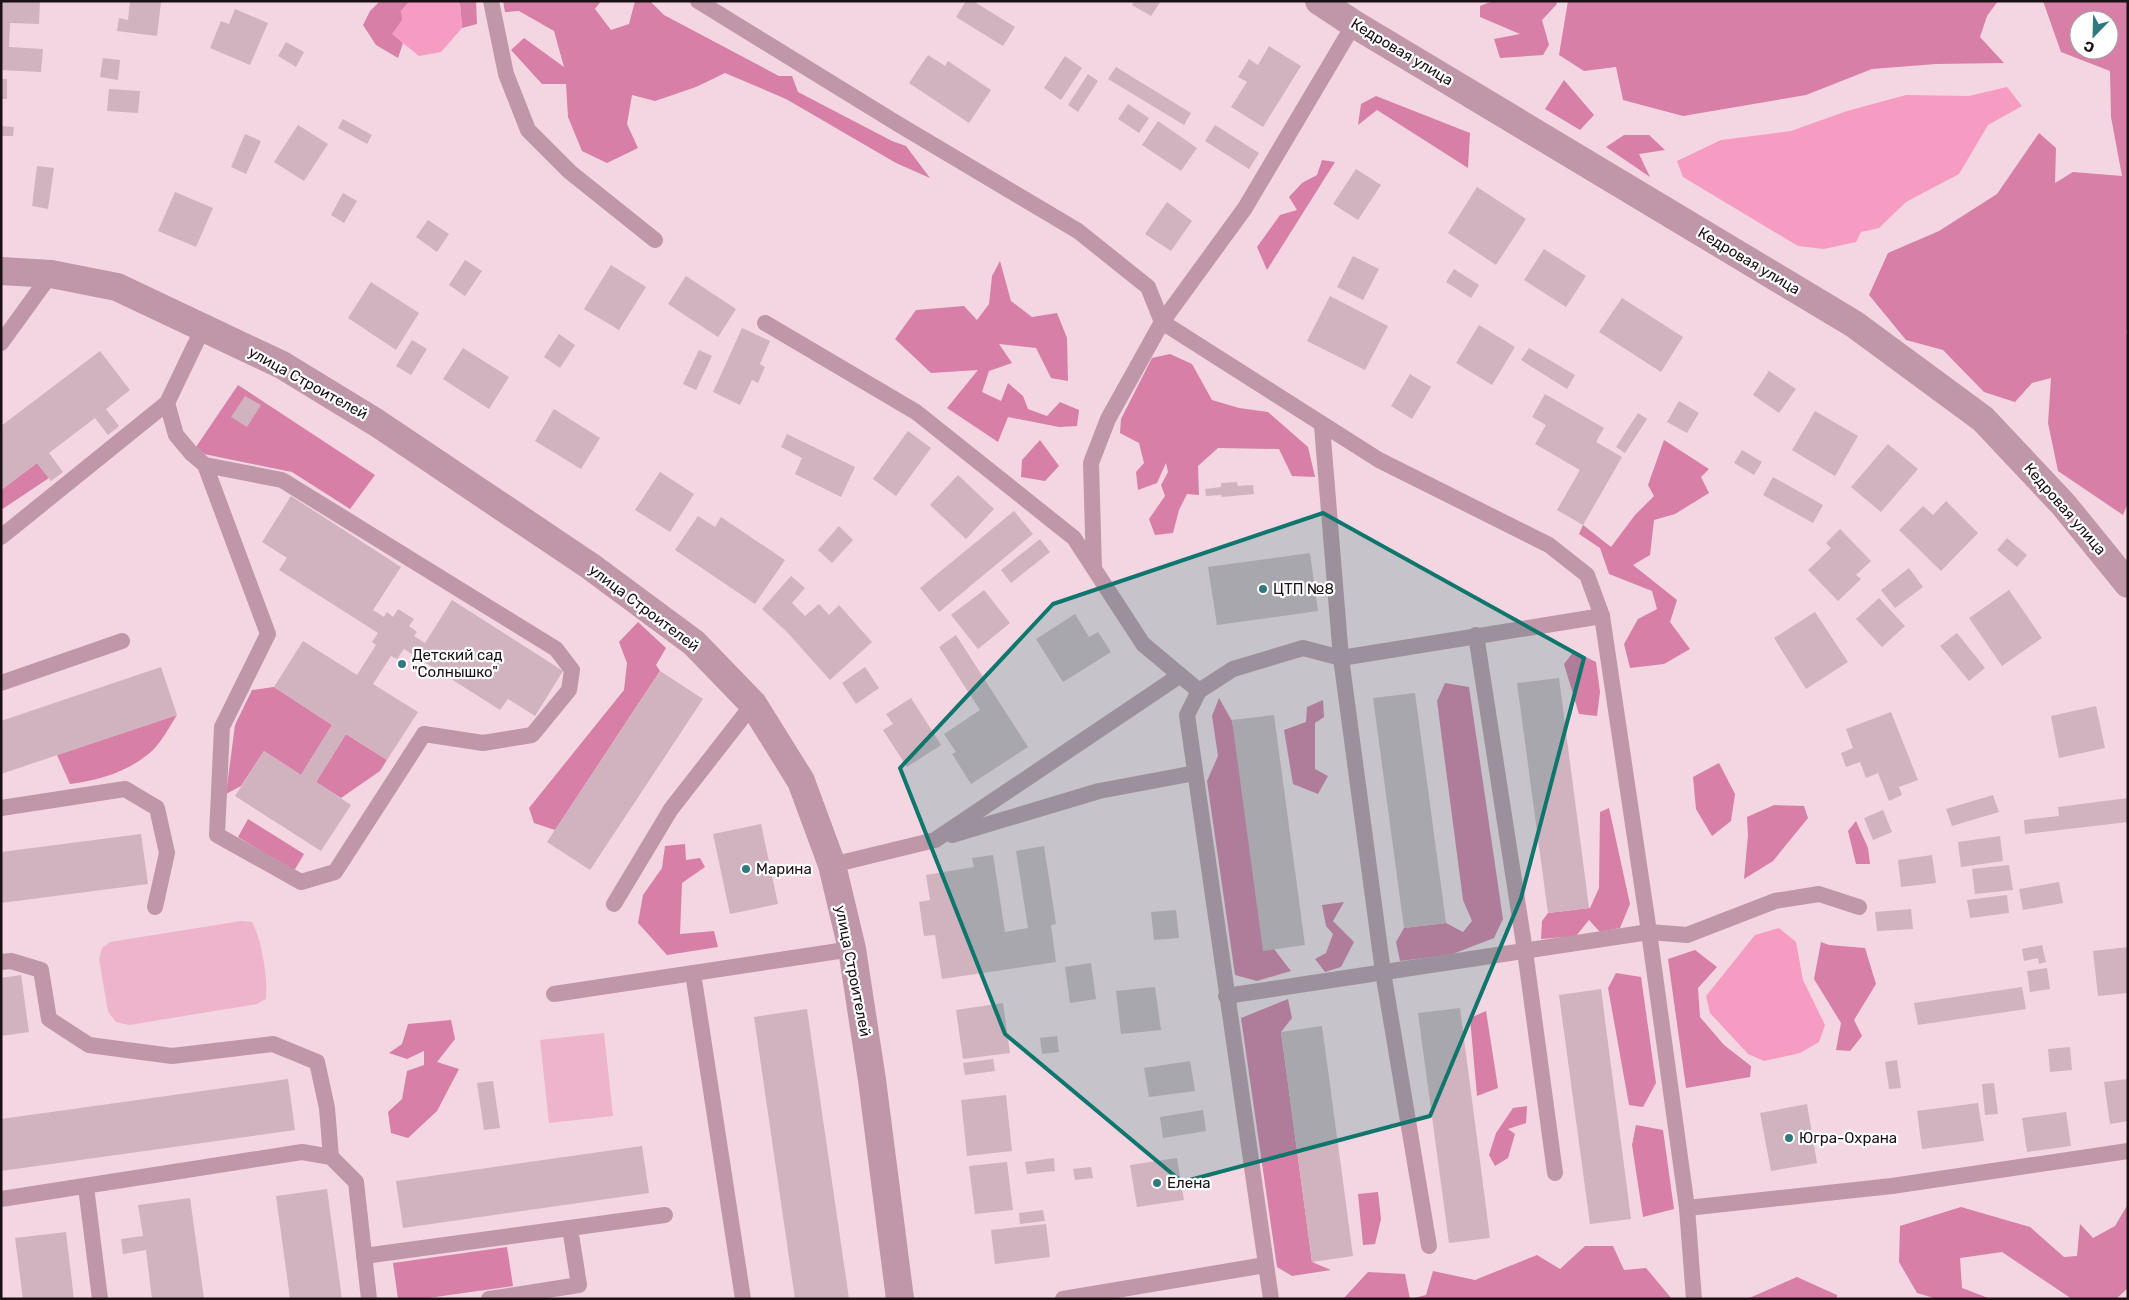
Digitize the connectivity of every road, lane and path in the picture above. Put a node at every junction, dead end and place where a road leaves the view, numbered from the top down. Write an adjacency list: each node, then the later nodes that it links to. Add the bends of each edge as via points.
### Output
1 (491, 1): 5 (lane, via 506,74 528,130 570,172)
2 (698, 1): 8 (lane, via 1078,231 1148,287)
3 (1319, 1): 4 (street, Кедровая улица)
4 (1354, 24): 8 (lane, via 1245,208); 17 (street, Кедровая улица, via 1854,324 1983,419 2063,504)
5 (655, 240)
6 (1, 271): 7 (street, улица Строителей)
7 (51, 274): 10 (street, улица Строителей, via 117,287); 11 (lane)
8 (1162, 322): 13 (lane); 16 (lane, via 1108,419 1091,463)
9 (765, 323): 16 (lane, via 916,412 1074,538)
10 (203, 328): 12 (lane); 25 (street, улица Строителей, via 282,365 370,418 590,566 694,643)
11 (1, 343)
12 (167, 403): 14 (lane, via 176,435); 15 (lane)
13 (1322, 426): 18 (lane, via 1379,460 1549,545 1587,575); 21 (lane)
14 (205, 465): 14 (lane, via 282,480 556,650 572,670 569,690 532,735 483,743 424,734 335,872 301,882 217,835 222,727 268,634)
15 (1, 537)
16 (1094, 568): 22 (lane, via 1143,644)
17 (2128, 584)
18 (1602, 616): 19 (lane); 33 (lane)
19 (1476, 635): 21 (lane); 35 (lane)
20 (122, 641): 23 (lane)
21 (1340, 658): 24 (lane, via 1303,648 1232,669); 37 (lane)
22 (1179, 676): 24 (lane); 28 (lane)
23 (1, 683)
24 (1199, 691): 26 (lane, via 1187,715)
25 (754, 704): 29 (street, улица Строителей, via 800,781); 30 (lane, via 671,809)
26 (1195, 773): 28 (lane, via 1099,791); 40 (lane)
27 (1, 808): 31 (lane, via 125,789 157,808 167,853)
28 (935, 840): 29 (lane)
29 (832, 865): 34 (street, улица Строителей)
30 (614, 904)
31 (155, 907)
32 (1860, 907): 33 (lane, via 1819,894 1775,901 1687,935)
33 (1649, 932): 35 (lane); 46 (lane)
34 (852, 949): 38 (lane); 56 (street, улица Строителей)
35 (1525, 951): 37 (lane); 43 (lane)
36 (1, 962): 42 (lane, via 11,961 41,970 49,1019 89,1045 172,1056 273,1044 317,1062 327,1108)
37 (1383, 972): 40 (lane); 49 (lane)
38 (693, 973): 39 (lane); 55 (lane)
39 (554, 994)
40 (1226, 996): 51 (lane)
41 (2128, 1151): 46 (lane, via 1892,1186)
42 (331, 1157): 44 (lane, via 302,1152); 50 (lane, via 356,1182)
43 (1555, 1173)
44 (86, 1187): 45 (lane); 52 (lane)
45 (1, 1199)
46 (1687, 1208): 59 (lane)
47 (665, 1215): 48 (lane)
48 (570, 1228): 50 (lane); 54 (lane, via 579,1285)
49 (1430, 1246)
50 (364, 1256): 53 (lane)
51 (1265, 1265): 57 (lane); 58 (lane)
52 (100, 1299)
53 (369, 1299)
54 (489, 1299)
55 (743, 1299)
56 (900, 1299)
57 (1063, 1299)
58 (1270, 1299)
59 (1694, 1299)

